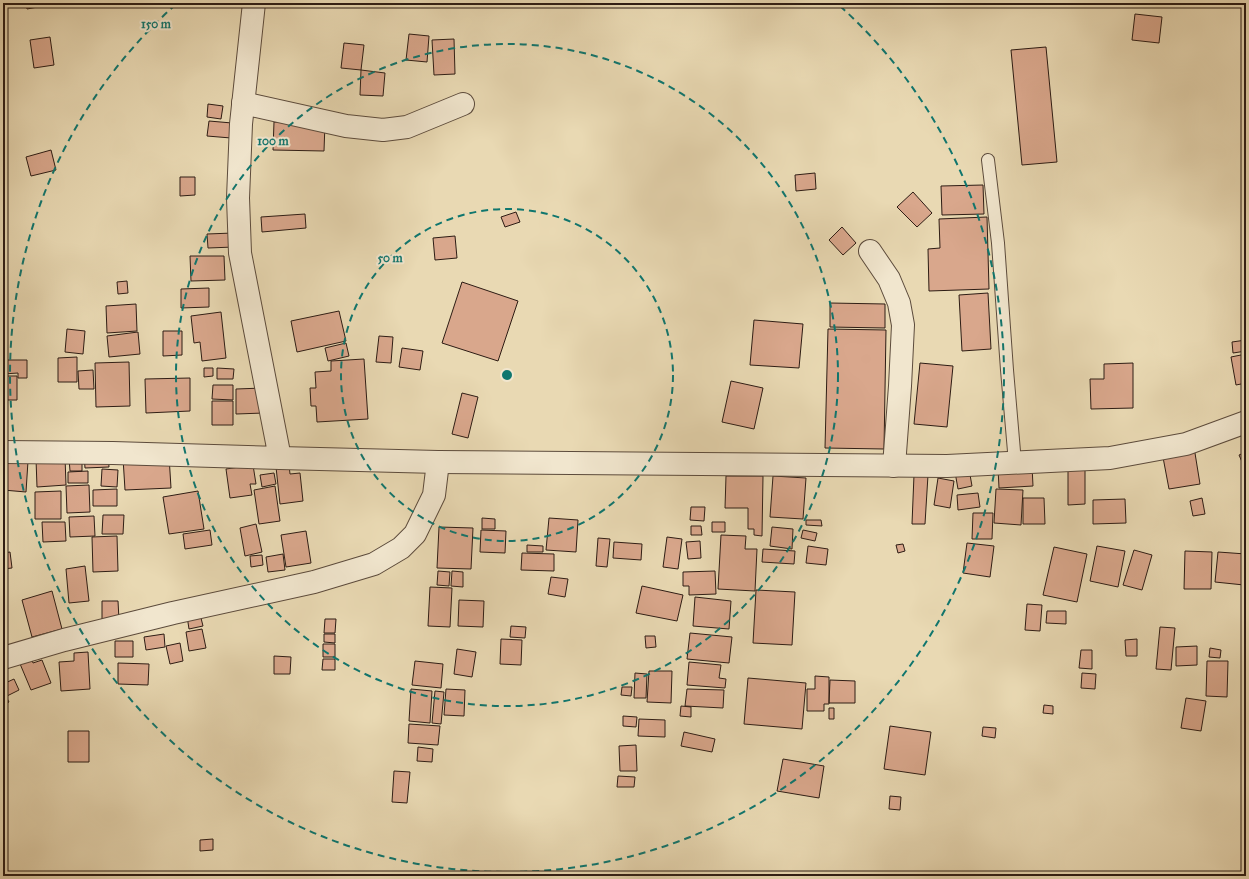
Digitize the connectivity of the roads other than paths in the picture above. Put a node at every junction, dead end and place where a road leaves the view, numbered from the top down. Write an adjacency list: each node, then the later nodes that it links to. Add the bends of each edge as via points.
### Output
1 (254, 3): 2 (street)
2 (243, 103): 3 (street, via 346,126 383,130 407,127); 8 (street, via 238,198 240,253)
3 (463, 104)
4 (988, 160): 10 (lane, via 998,243)
5 (870, 251): 11 (street, via 889,279 899,303 902,325)
6 (1246, 422): 10 (street, via 1186,444 1110,458)
7 (3, 452): 8 (street, via 113,452)
8 (280, 458): 9 (street)
9 (438, 462): 11 (street); 12 (street, via 434,495 414,534 401,548 374,564 314,582 174,613)
10 (1015, 463): 11 (street)
11 (894, 466)
12 (3, 658)

